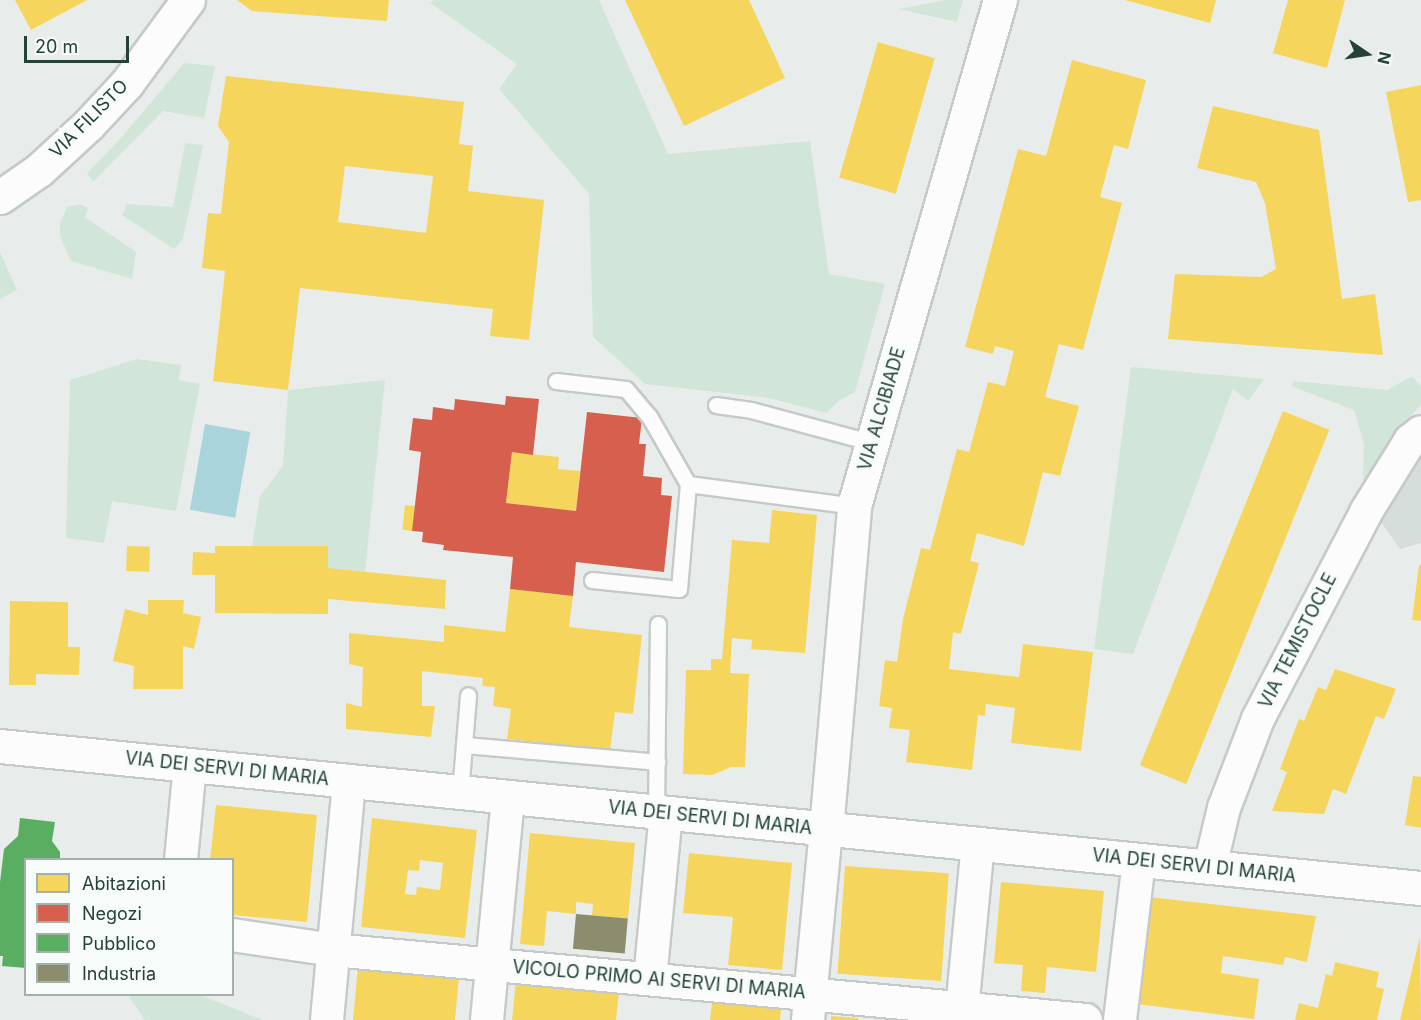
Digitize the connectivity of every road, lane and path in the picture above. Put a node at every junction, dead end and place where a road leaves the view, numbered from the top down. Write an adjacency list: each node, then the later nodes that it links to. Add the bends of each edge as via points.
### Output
1 (188, 0): 3 (street, VIA FILISTO, via 127,83 88,124 39,170)
2 (1000, 0): 7 (street, VIA ALCIBIADE)
3 (0, 197)
4 (556, 381): 8 (lane, via 626,389 650,416)
5 (716, 405): 7 (lane, via 751,410)
6 (1421, 432): 25 (street, VIA TEMISTOCLE, via 1410,441 1366,512 1258,719 1224,808)
7 (873, 443): 9 (street, VIA ALCIBIADE)
8 (688, 484): 9 (lane); 10 (lane, via 679,589)
9 (854, 506): 21 (street, VIA ALCIBIADE)
10 (592, 580)
11 (658, 624): 15 (lane)
12 (468, 695): 13 (lane)
13 (464, 745): 15 (lane); 18 (lane)
14 (0, 746): 16 (street, VIA DEI SERVI DI MARIA)
15 (657, 762): 20 (lane)
16 (190, 765): 17 (street, VIA DEI SERVI DI MARIA); 23 (street)
17 (349, 781): 18 (street, VIA DEI SERVI DI MARIA); 28 (street)
18 (460, 792): 19 (street, VIA DEI SERVI DI MARIA)
19 (508, 798): 20 (street, VIA DEI SERVI DI MARIA); 29 (street)
20 (661, 813): 21 (street, VIA DEI SERVI DI MARIA); 30 (street)
21 (826, 829): 22 (street, VIA DEI SERVI DI MARIA); 31 (street)
22 (978, 844): 24 (street, VIA DEI SERVI DI MARIA); 32 (street)
23 (181, 858)
24 (1139, 860): 25 (street, VIA DEI SERVI DI MARIA); 36 (street)
25 (1210, 867): 26 (street, VIA DEI SERVI DI MARIA)
26 (1421, 888)
27 (234, 935): 28 (street, VICOLO PRIMO AI SERVI DI MARIA)
28 (333, 950): 29 (street, VICOLO PRIMO AI SERVI DI MARIA); 33 (street)
29 (492, 965): 30 (street, VICOLO PRIMO AI SERVI DI MARIA); 34 (street)
30 (650, 979): 31 (street, VICOLO PRIMO AI SERVI DI MARIA)
31 (809, 1007): 32 (street, VICOLO PRIMO AI SERVI DI MARIA)
32 (961, 1015): 35 (street, VICOLO PRIMO AI SERVI DI MARIA)
33 (327, 1020)
34 (487, 1020)
35 (1086, 1020)
36 (1120, 1020)

